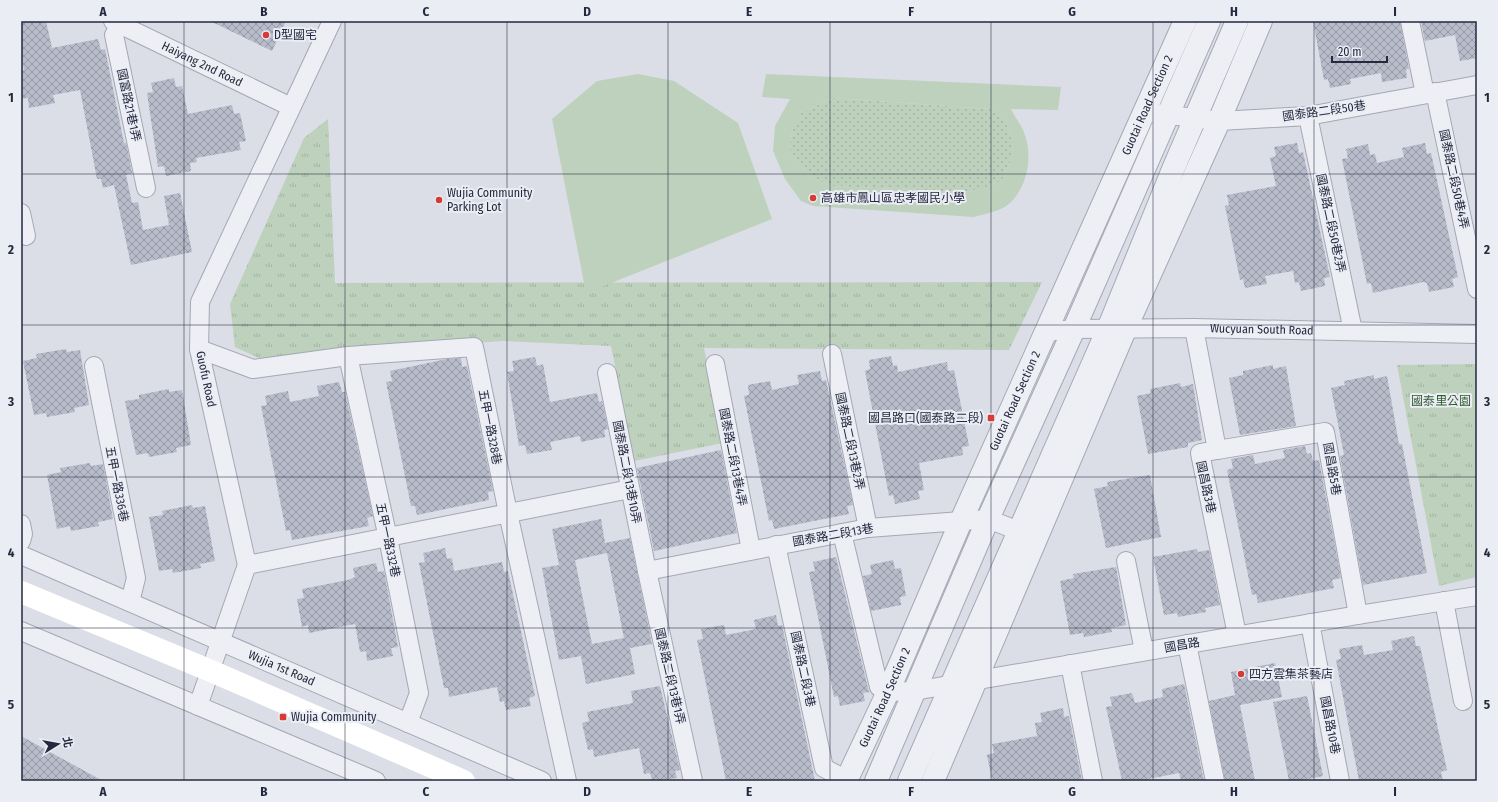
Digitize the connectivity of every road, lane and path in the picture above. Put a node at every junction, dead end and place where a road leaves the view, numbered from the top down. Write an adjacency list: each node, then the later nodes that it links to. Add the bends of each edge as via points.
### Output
1 (332, 21): 10 (street, Guofu Road)
2 (1185, 21): 11 (street, Guotai Road Section 2)
3 (1209, 21): 12 (street, Guotai Road Section 2)
4 (1237, 21): 14 (street)
5 (1261, 21): 15 (street)
6 (1410, 21): 9 (street, 國泰路二段50巷4弄)
7 (117, 23): 10 (street, Haiyang 2nd Road); 16 (street, 國富路21巷1弄, via 114,35)
8 (1477, 85): 9 (street, 國泰路二段50巷)
9 (1430, 93): 13 (street, 國泰路二段50巷); 19 (street, 國泰路二段50巷4弄)
10 (291, 107): 26 (street, Guofu Road, via 200,302)
11 (1145, 112): 12 (street, 國泰路二段50巷); 24 (street, Guotai Road Section 2)
12 (1169, 115): 14 (street, 國泰路二段50巷); 21 (street, Guotai Road Section 2)
13 (1308, 116): 15 (street, 國泰路二段50巷); 23 (street, 國泰路二段50巷2弄)
14 (1195, 119): 15 (street, 國泰路二段50巷); 22 (street)
15 (1219, 121): 22 (street)
16 (146, 188)
17 (21, 213): 18 (street)
18 (26, 236)
19 (1477, 289)
20 (1194, 328): 22 (street, Wucyuan South Road); 23 (street, Wucyuan South Road); 32 (street, 國昌路3巷)
21 (1074, 329): 22 (street, Wucyuan South Road); 24 (street, Wucyuan South Road); 35 (street, Guotai Road Section 2)
22 (1117, 330): 39 (street); 62 (street)
23 (1353, 331): 25 (street, Wucyuan South Road)
24 (1046, 332): 36 (street, Guotai Road Section 2)
25 (1477, 334)
26 (199, 349): 28 (street, 五甲一路328巷, via 253,369); 47 (street, Guofu Road)
27 (832, 354): 38 (street, 國泰路二段13巷2弄)
28 (348, 356): 34 (street, 五甲一路328巷, via 474,347); 41 (street, 五甲一路332巷)
29 (715, 364): 44 (street, 國泰路二段13巷4弄)
30 (94, 366): 51 (street, 五甲一路336巷, via 136,578)
31 (608, 373): 33 (street, 國泰路二段13巷10弄)
32 (1217, 450): 53 (street, 國昌路5巷, via 1325,432); 56 (street, 國昌路3巷, via 1200,454)
33 (630, 489): 34 (street); 48 (street, 國泰路二段13巷10弄)
34 (508, 513): 41 (street); 73 (street, 五甲一路328巷)
35 (988, 519): 36 (street, 國泰路二段13巷); 39 (street, 國泰路二段13巷); 64 (street, Guotai Road Section 2)
36 (961, 521): 38 (street, 國泰路二段13巷); 65 (street, Guotai Road Section 2)
37 (21, 524): 42 (street)
38 (868, 528): 40 (street, 國泰路二段13巷)
39 (1019, 531): 63 (street)
40 (842, 533): 43 (street, 國泰路二段13巷); 65 (street, via 879,687)
41 (388, 538): 47 (street); 68 (street, 五甲一路332巷, via 419,693)
42 (21, 541)
43 (776, 545): 44 (street, 國泰路二段13巷); 69 (street, 國泰路二段3巷, via 824,768)
44 (751, 550): 48 (street, 國泰路二段13巷)
45 (21, 555): 51 (street, Wujia 1st Road)
46 (1126, 561): 59 (street)
47 (247, 565): 57 (street)
48 (646, 571): 74 (street, 國泰路二段13巷1弄)
49 (21, 592): 61 (main road)
50 (1477, 596): 52 (street, 國昌路)
51 (130, 602): 57 (street, Wujia 1st Road)
52 (1444, 602): 53 (street, 國昌路); 66 (street)
53 (1358, 615): 54 (street, 國昌路)
54 (1310, 623): 56 (street, 國昌路); 80 (street, 國昌路10巷)
55 (21, 631): 67 (street)
56 (1237, 635): 58 (street, 國昌路)
57 (220, 642): 61 (street); 68 (street, Wujia 1st Road)
58 (1187, 644): 59 (street, 國昌路); 79 (street)
59 (1144, 651): 60 (street, 國昌路)
60 (1070, 664): 62 (street, 國昌路); 78 (street)
61 (211, 671): 67 (street); 71 (main road)
62 (975, 681): 63 (street, 國昌路); 77 (street)
63 (950, 685): 64 (street, 國昌路); 76 (street)
64 (914, 691): 65 (street, 國昌路); 75 (street, Guotai Road Section 2)
65 (888, 692): 69 (street, Guotai Road Section 2)
66 (1463, 701)
67 (198, 706): 70 (street)
68 (408, 723): 72 (street, Wujia 1st Road)
69 (846, 780)
70 (376, 781)
71 (464, 781)
72 (542, 781)
73 (567, 781)
74 (693, 781)
75 (876, 781)
76 (909, 781)
77 (933, 781)
78 (1093, 781)
79 (1215, 781)
80 (1340, 781)

